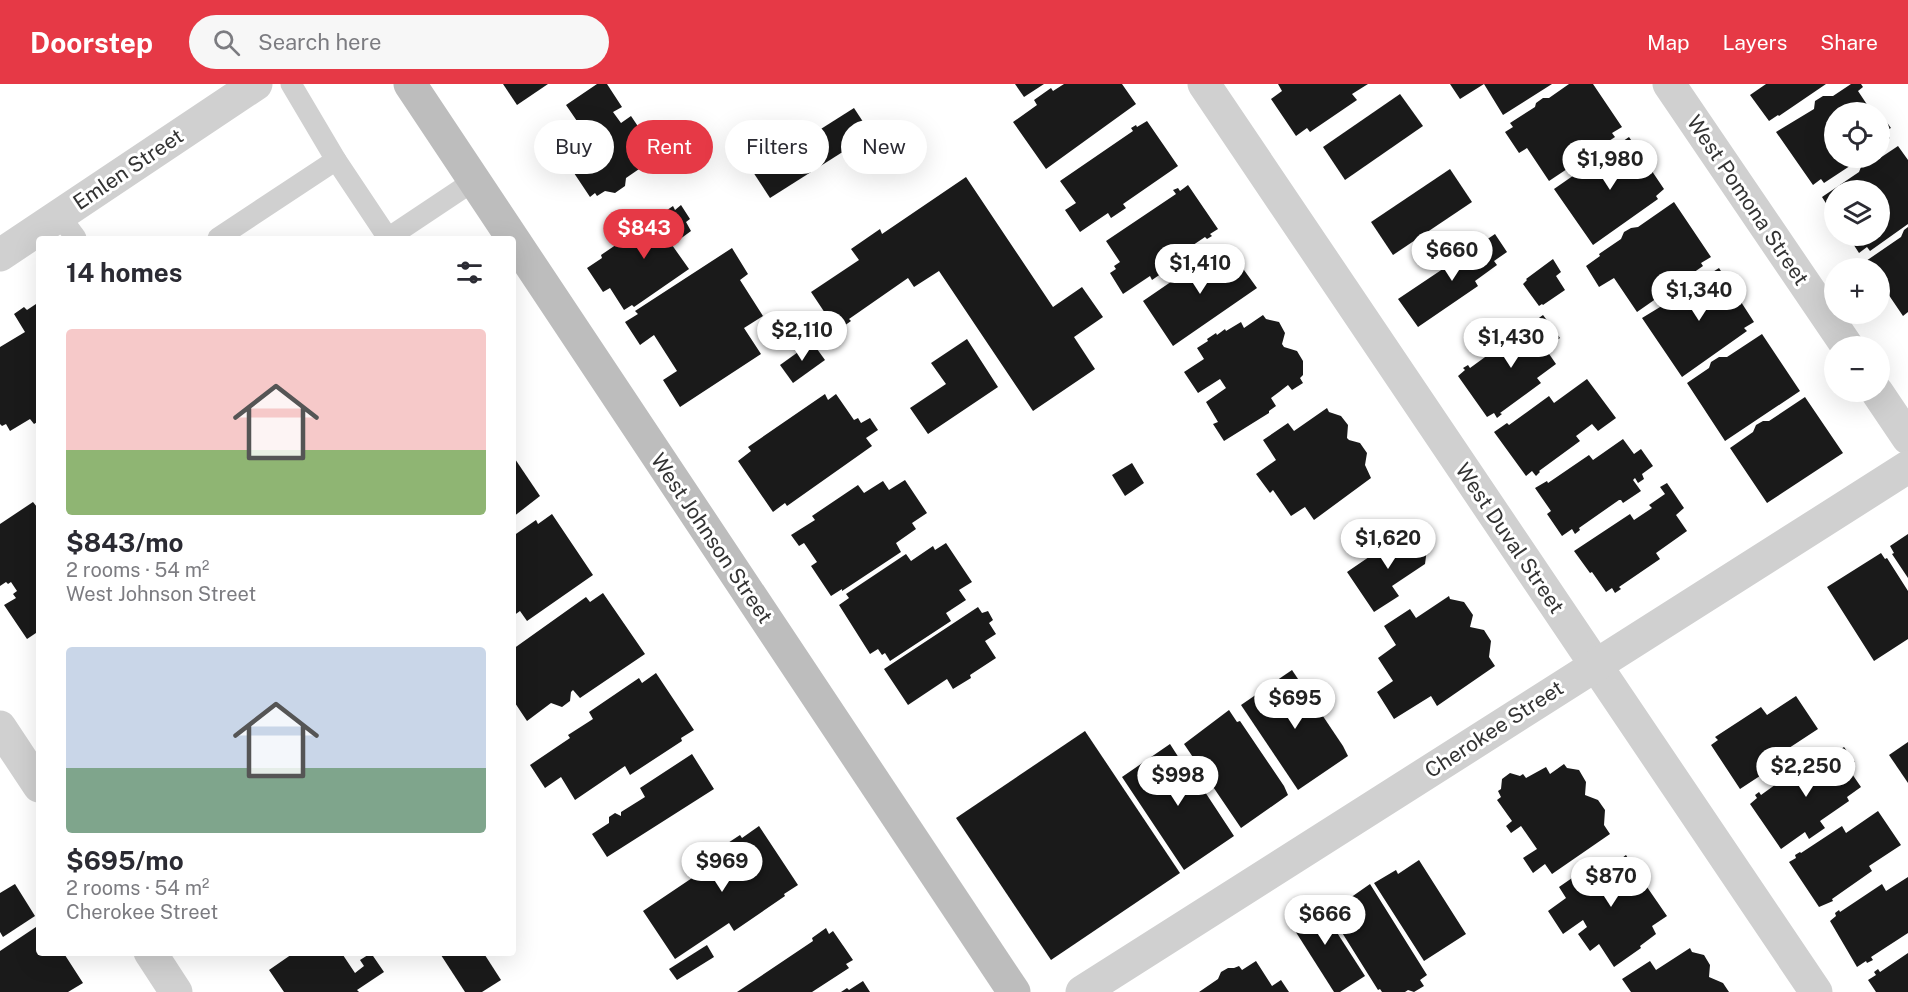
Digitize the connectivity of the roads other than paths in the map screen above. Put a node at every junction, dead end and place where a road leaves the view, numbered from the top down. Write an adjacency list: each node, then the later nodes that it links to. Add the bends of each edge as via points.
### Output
1 (256, 84): 8 (street, Emlen Street)
2 (291, 84): 6 (lane)
3 (410, 84): 7 (street, West Johnson Street)
4 (1204, 84): 21 (street, West Duval Street)
5 (1670, 84): 17 (street, West Pomona Street)
6 (336, 160): 10 (lane); 11 (lane)
7 (475, 180): 12 (lane); 13 (street, West Johnson Street)
8 (67, 227): 9 (street, Emlen Street)
9 (45, 236)
10 (221, 236)
11 (387, 236)
12 (391, 236)
13 (512, 236)
14 (36, 240): 16 (street, Emlen Street)
15 (516, 242): 26 (street, West Johnson Street)
16 (0, 255)
17 (1840, 336)
18 (1884, 402): 19 (street)
19 (1908, 438)
20 (1908, 467): 21 (street, Cherokee Street)
21 (1595, 664): 27 (street, Cherokee Street); 28 (street, West Duval Street)
22 (0, 728): 23 (street)
23 (36, 782)
24 (153, 956): 25 (street)
25 (176, 992)
26 (1014, 992)
27 (1082, 992)
28 (1816, 992)

